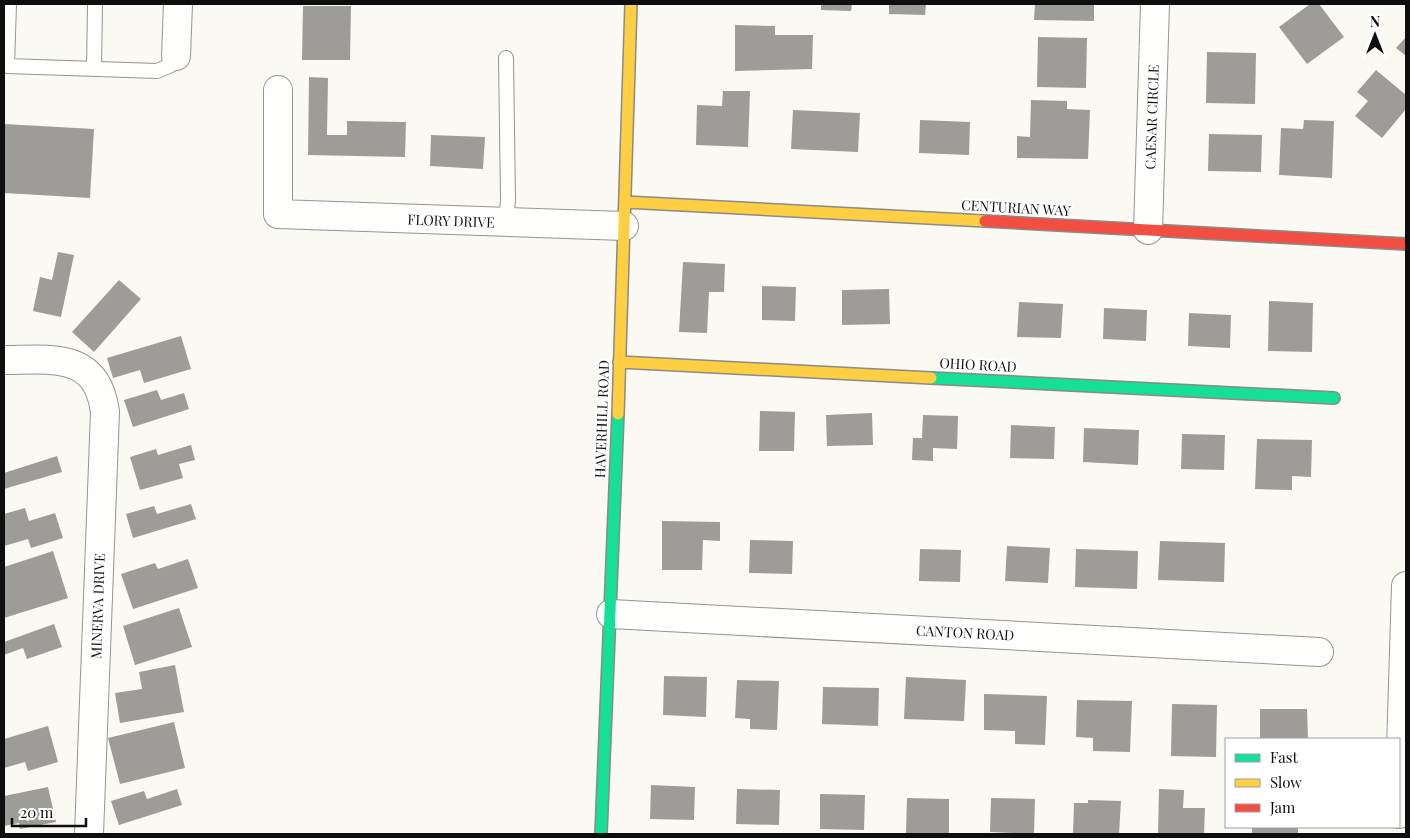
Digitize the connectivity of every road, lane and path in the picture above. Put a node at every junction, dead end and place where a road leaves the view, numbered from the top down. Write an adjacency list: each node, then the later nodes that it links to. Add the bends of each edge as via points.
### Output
1 (9, 4): 8 (lane, via 7,66)
2 (96, 4): 8 (lane)
3 (178, 4): 6 (street)
4 (631, 4): 10 (street, HAVERHILL ROAD)
5 (1155, 4): 12 (street, CAESAR CIRCLE)
6 (176, 56): 8 (lane, via 171,65 157,71)
7 (506, 58): 11 (lane)
8 (94, 69)
9 (278, 90): 11 (street, FLORY DRIVE, via 278,214)
10 (624, 214): 11 (street, FLORY DRIVE); 12 (street, CENTURIAN WAY); 15 (street, HAVERHILL ROAD)
11 (506, 223)
12 (1148, 230): 13 (street, CENTURIAN WAY)
13 (1406, 244)
14 (4, 360): 21 (street, MINERVA DRIVE, via 67,361 82,368 95,380 102,395 105,412)
15 (619, 362): 16 (street, OHIO ROAD); 18 (street, HAVERHILL ROAD)
16 (1334, 398)
17 (1406, 586): 20 (street)
18 (611, 614): 19 (street, CANTON ROAD); 22 (street, HAVERHILL ROAD)
19 (1319, 652)
20 (1400, 781)
21 (89, 834)
22 (601, 834)

